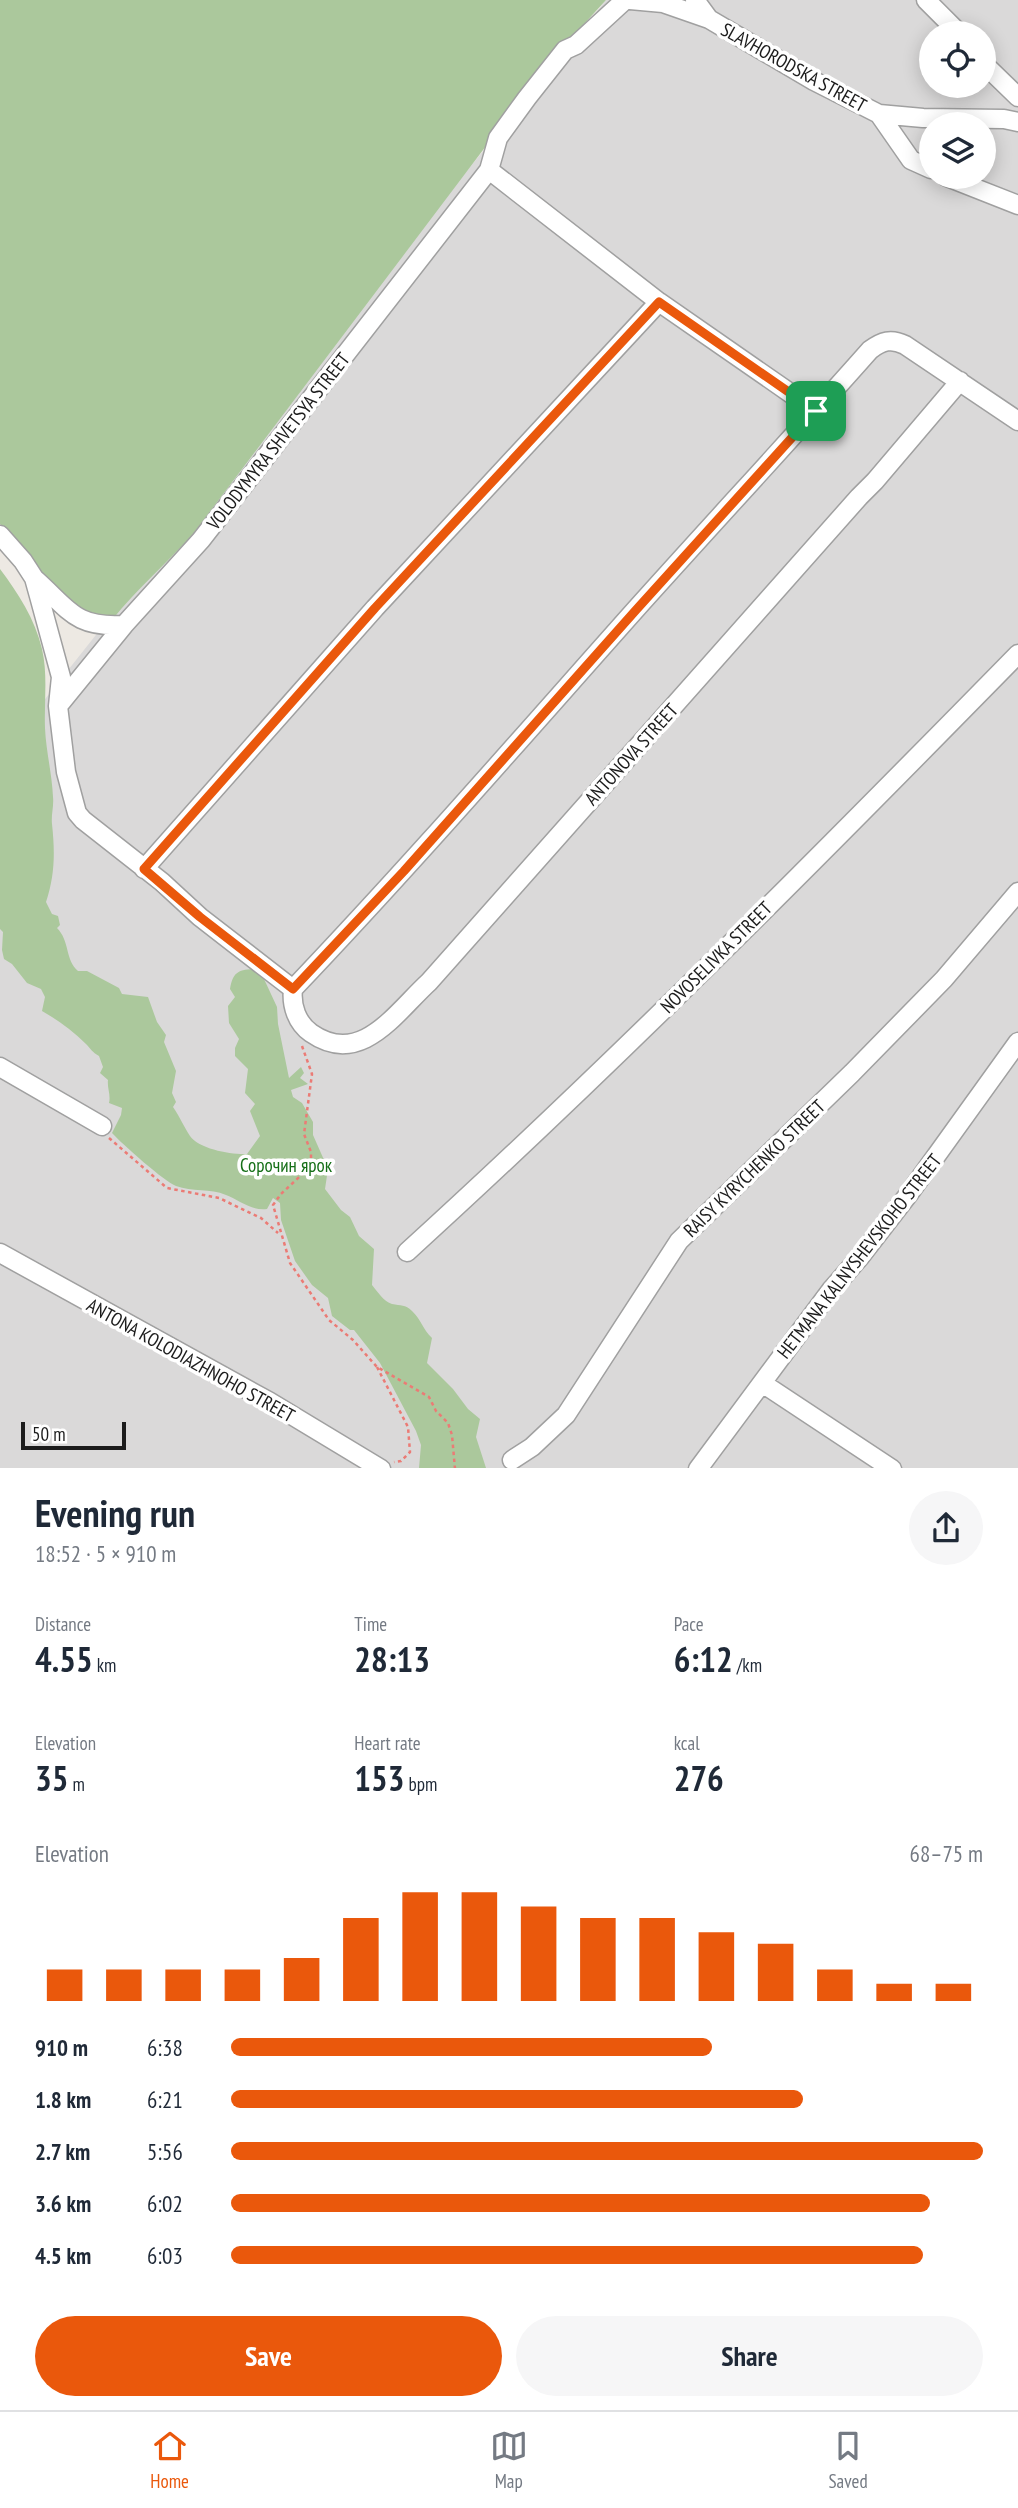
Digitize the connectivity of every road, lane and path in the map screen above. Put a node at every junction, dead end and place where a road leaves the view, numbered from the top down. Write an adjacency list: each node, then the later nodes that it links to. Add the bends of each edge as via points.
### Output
1 (695, 0): 4 (street, SLAVHORODSKA STREET)
2 (926, 0): 5 (street)
3 (623, 3): 4 (street, SLAVHORODSKA STREET, via 663,3); 11 (street, via 565,50 498,138)
4 (709, 19): 8 (street, SLAVHORODSKA STREET)
5 (947, 21)
6 (996, 76): 7 (street)
7 (1018, 97)
8 (879, 114): 9 (street, SLAVHORODSKA STREET); 10 (street, SLAVHORODSKA STREET, via 911,160)
9 (1018, 122)
10 (919, 164)
11 (489, 170): 14 (street); 20 (street, VOLODYMYRA SHVETSYA STREET, via 201,540)
12 (977, 189): 13 (street)
13 (1018, 205)
14 (659, 302): 16 (street); 23 (street, via 375,608)
15 (960, 381): 16 (street, via 905,345 885,341 870,350); 17 (street); 25 (street, ANTONOVA STREET, via 429,982 377,1033 345,1044 318,1037 300,1022)
16 (816, 411): 25 (street)
17 (1018, 421)
18 (0, 535): 19 (street)
19 (34, 578): 20 (street, via 76,617 98,626); 22 (street, via 61,677)
20 (124, 625): 22 (street, VOLODYMYRA SHVETSYA STREET)
21 (1018, 653): 31 (street, NOVOSELIVKA STREET, via 534,1137)
22 (58, 706): 23 (street, via 66,772 77,813)
23 (144, 869): 25 (street)
24 (1018, 892): 35 (street, RAISY KYRYCHENKO STREET, via 944,979 679,1241 566,1415)
25 (293, 989)
26 (1018, 1042): 34 (street, HETMANA KALNYSHEVSKOHO STREET, via 908,1195)
27 (301, 1043): 30 (path, via 312,1074 304,1134 311,1166 273,1205)
28 (0, 1067): 29 (street)
29 (102, 1126): 30 (path, via 114,1143 167,1188 236,1206 271,1224)
30 (282, 1239): 33 (path, via 290,1262 320,1308)
31 (407, 1252)
32 (0, 1253): 36 (street, ANTONA KOLODIAZHNOHO STREET)
33 (377, 1367): 36 (path, via 408,1427 410,1452 401,1461); 37 (path, via 429,1397 448,1423)
34 (762, 1383): 38 (street, HETMANA KALNYSHEVSKOHO STREET); 39 (street)
35 (512, 1460)
36 (375, 1465)
37 (455, 1468)
38 (698, 1468)
39 (892, 1468)

